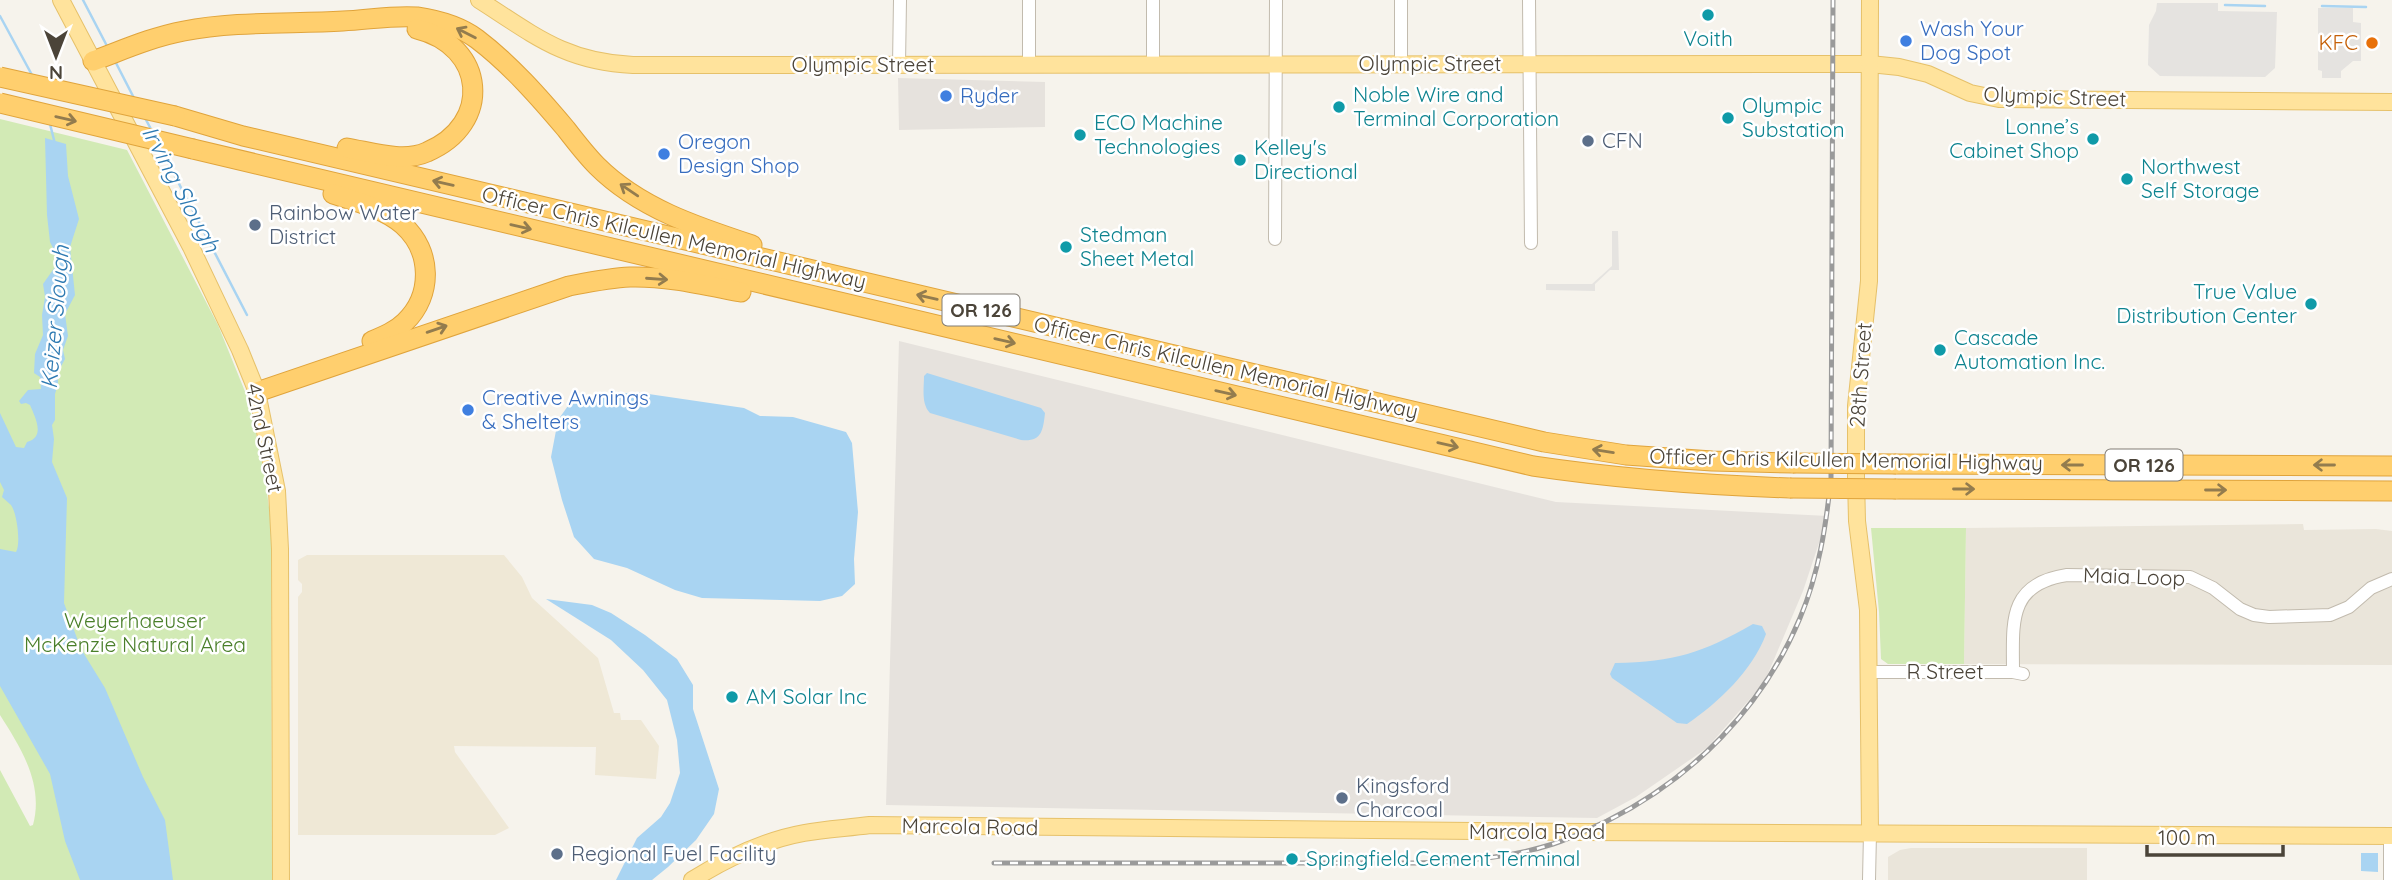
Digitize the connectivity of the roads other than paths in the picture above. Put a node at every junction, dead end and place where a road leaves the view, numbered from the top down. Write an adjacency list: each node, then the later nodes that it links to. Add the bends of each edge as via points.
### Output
1 (61, 0): 11 (main road, 42nd Street)
2 (479, 0): 15 (main road, Olympic Street, via 560,50 595,61)
3 (900, 0): 15 (street)
4 (1029, 0): 16 (street)
5 (1153, 0): 17 (street)
6 (1276, 0): 12 (street)
7 (1401, 0): 18 (street)
8 (1530, 0): 13 (street)
9 (1870, 0): 14 (main road, 28th Street)
10 (365, 20): 11 (highway, via 184,31); 22 (highway, via 432,32 466,63 473,88 472,107 466,121 447,140 425,153 382,155 245,127); 26 (highway, one-way to 10, via 687,223 648,203 597,167 510,68 475,37 418,18)
11 (93, 61): 28 (main road, 42nd Street, via 191,247)
12 (1275, 64): 17 (main road, Olympic Street); 18 (main road, Olympic Street); 24 (street)
13 (1531, 64): 14 (main road, Olympic Street); 18 (main road, Olympic Street); 25 (street)
14 (1870, 64): 20 (main road, Olympic Street, via 1928,74 1970,93 1999,99); 32 (main road, 28th Street, via 1869,281 1856,407 1857,521 1868,610)
15 (899, 65): 16 (main road, Olympic Street)
16 (1029, 65): 17 (main road, Olympic Street)
17 (1153, 65)
18 (1401, 65)
19 (0, 77): 22 (highway, Officer Chris Kilcullen Memorial Highway / OR 126, bridge)
20 (2392, 102)
21 (0, 103): 23 (highway, Officer Chris Kilcullen Memorial Highway / OR 126, one-way to 23, bridge)
22 (206, 124): 26 (highway, Officer Chris Kilcullen Memorial Highway / OR 126, one-way to 22)
23 (250, 164): 27 (highway, Officer Chris Kilcullen Memorial Highway / OR 126, one-way to 27); 28 (highway, via 402,224 422,252 426,269 416,309 404,324 387,335)
24 (1275, 239)
25 (1531, 243)
26 (874, 285): 29 (highway, Officer Chris Kilcullen Memorial Highway / OR 126, one-way to 26, bridge, via 1793,463 1639,456 1544,442)
27 (904, 317): 28 (highway, one-way to 27, via 534,296 601,279 661,278); 30 (highway, Officer Chris Kilcullen Memorial Highway / OR 126, one-way to 30, bridge, via 1533,466 1614,478 1790,488)
28 (255, 386): 36 (main road, 42nd Street, via 277,491)
29 (2392, 466)
30 (2392, 491)
31 (2392, 579): 33 (street, Maia Loop, via 2330,615 2269,617 2240,609 2213,587 2190,577 2053,577 2027,590 2014,616)
32 (1867, 672): 33 (street, R Street); 34 (main road, 28th Street)
33 (2018, 673)
34 (1870, 833): 35 (main road, Marcola Road); 37 (main road, Marcola Road, via 870,825 802,834 763,845); 38 (street)
35 (2391, 836): 39 (street)
36 (281, 880)
37 (692, 880)
38 (1869, 880)
39 (2390, 880)

